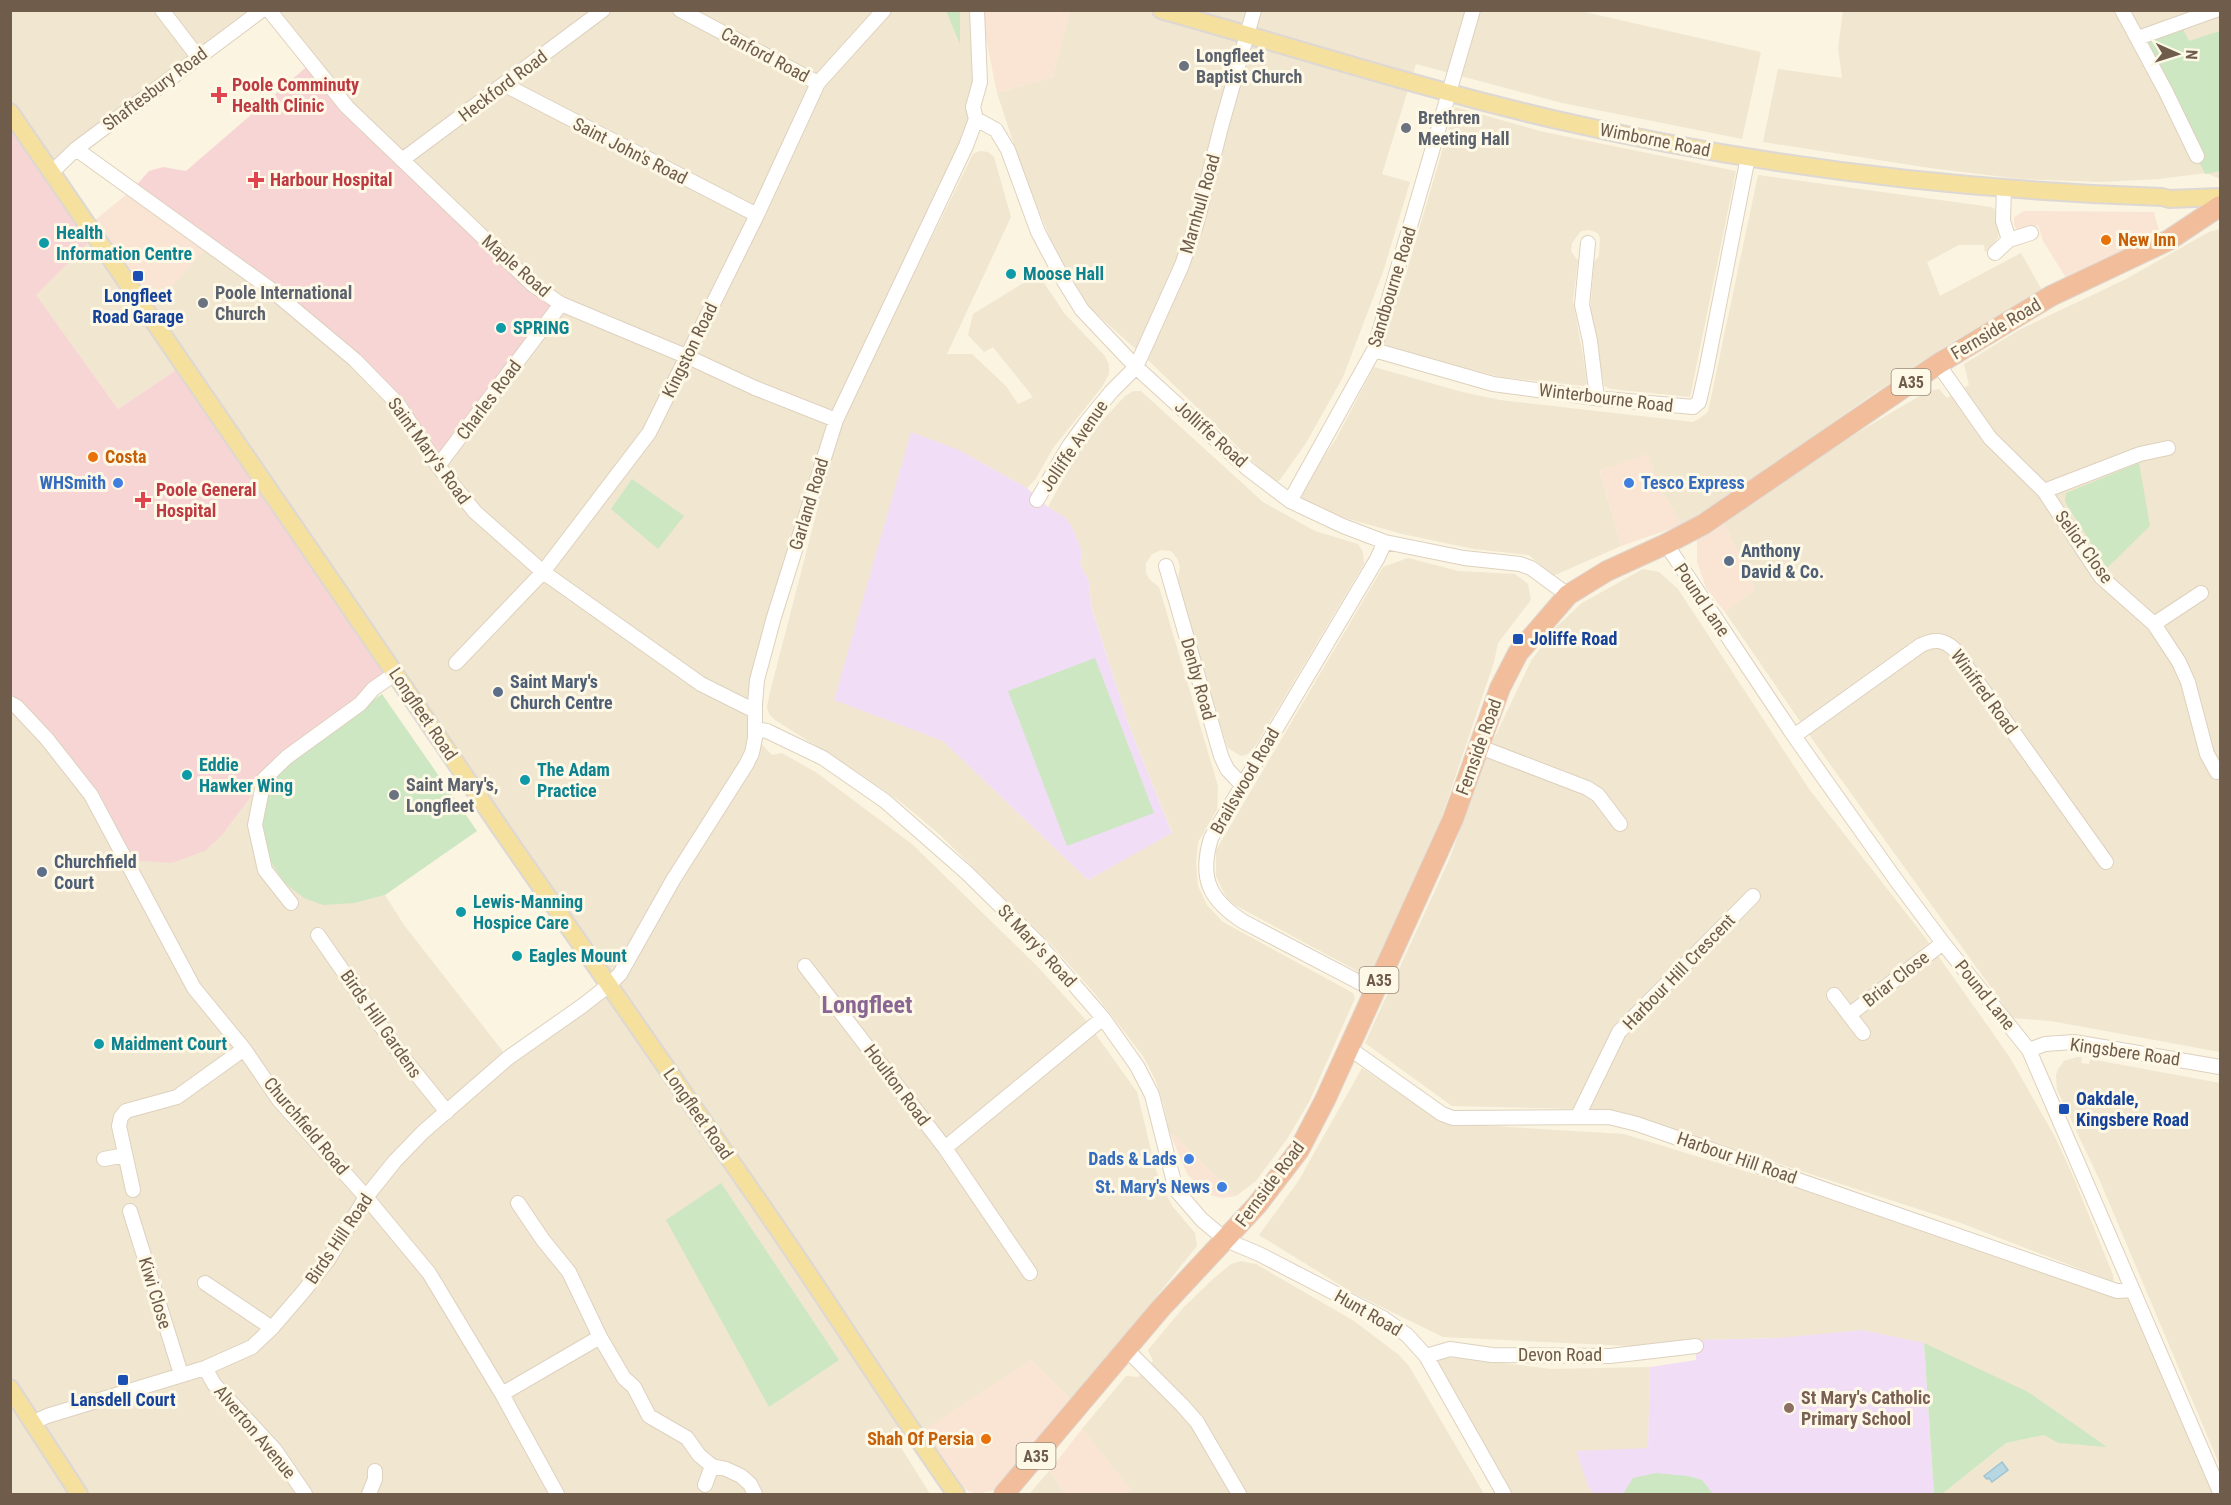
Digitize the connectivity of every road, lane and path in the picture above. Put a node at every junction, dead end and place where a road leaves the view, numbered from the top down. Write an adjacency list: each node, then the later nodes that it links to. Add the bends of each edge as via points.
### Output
1 (162, 10): 15 (street)
2 (262, 10): 15 (street, Shaftesbury Road)
3 (269, 10): 24 (street, Maple Road, via 347,107)
4 (603, 10): 17 (street, Heckford Road)
5 (680, 10): 16 (street, Canford Road)
6 (884, 10): 16 (street, Kingston Road)
7 (976, 10): 20 (street, Garland Road, via 980,82 973,107)
8 (1161, 10): 13 (main road, Wimborne Road)
9 (1254, 10): 13 (street, Marnhull Road)
10 (1473, 10): 18 (street, Sandbourne Road)
11 (2122, 10): 14 (street)
12 (2216, 10): 14 (street)
13 (1246, 36): 18 (main road, Wimborne Road); 37 (street, Marnhull Road, via 1197,222)
14 (2138, 38): 22 (street)
15 (198, 57): 21 (street, Shaftesbury Road)
16 (818, 83): 28 (street, Kingston Road)
17 (505, 86): 24 (street, Heckford Road); 28 (street, Saint John's Road)
18 (1448, 93): 23 (main road, Wimborne Road, via 1557,120); 34 (street, Sandbourne Road)
19 (10, 112): 25 (main road, Longfleet Road)
20 (976, 119): 37 (street, Jolliffe Road, via 996,130 1008,150 1038,232 1064,281 1083,310); 39 (street, Garland Road)
21 (76, 149): 25 (street, Shaftesbury Road); 41 (street, Saint Mary's Road, via 315,324 398,404)
22 (2197, 156)
23 (1748, 157): 26 (main road, Wimborne Road, via 1868,176); 38 (street, Winterbourne Road, via 1699,402 1687,407)
24 (402, 160): 33 (street, Maple Road, via 533,285)
25 (52, 172): 53 (main road, Longfleet Road)
26 (2004, 189): 27 (main road, Wimborne Road, via 2169,199); 30 (street, via 2003,221)
27 (2219, 196): 36 (highway, Fernside Road / A35, via 2184,231 2052,296)
28 (757, 215): 35 (street, Kingston Road)
29 (2031, 233): 30 (street)
30 (2008, 240): 32 (street)
31 (1588, 243): 38 (street, via 1582,305)
32 (1995, 253)
33 (561, 304): 35 (street, Maple Road); 41 (street, Charles Road)
34 (1374, 350): 38 (street, Winterbourne Road, via 1493,384); 44 (street, Sandbourne Road)
35 (688, 357): 39 (street, Maple Road); 48 (street, Kingston Road, via 649,433)
36 (1938, 364): 42 (street, Seliot Close, via 1990,438); 46 (highway, Fernside Road / A35, via 1741,501)
37 (1136, 367): 43 (street, Jolliffe Avenue, via 1085,424); 44 (street, Jolliffe Road, via 1248,469)
38 (1595, 398)
39 (836, 420): 55 (street, Garland Road, via 774,616 757,680)
40 (2168, 448): 42 (street, Seliot Close, via 2140,454)
41 (438, 466): 48 (street, Saint Mary's Road, via 475,512)
42 (2044, 491): 51 (street, Seliot Close, via 2101,577)
43 (1037, 500)
44 (1290, 501): 45 (street, Jolliffe Road)
45 (1385, 542): 50 (street, Jolliffe Road, via 1464,558 1520,564); 60 (street, Brailswood Road)
46 (1666, 544): 50 (highway, Fernside Road / A35, via 1607,571); 57 (street, Pound Lane)
47 (1166, 566): 60 (street, Denby Road, via 1221,756)
48 (543, 572): 52 (street, Kingston Road); 55 (street, Saint Mary's Road, via 701,684)
49 (2201, 594): 51 (street)
50 (1568, 595): 58 (highway, Fernside Road / A35, via 1518,653 1500,688)
51 (2154, 624): 59 (street, Seliot Close, via 2188,682 2207,754)
52 (456, 663)
53 (396, 673): 64 (street, via 264,779 255,825 266,870); 68 (main road, Longfleet Road)
54 (10, 703): 75 (street, Churchfield Road, via 47,739 91,795 194,988)
55 (755, 708): 56 (street, Garland Road)
56 (756, 729): 68 (street, Garland Road, via 746,765 673,880 620,974); 72 (street, St Mary's Road, via 823,758 894,808 1038,944)
57 (1794, 736): 62 (street, Winifred Road, via 1921,645 1935,640 1948,644); 66 (street, Pound Lane)
58 (1480, 747): 61 (street, via 1587,788 1598,795); 69 (highway, Fernside Road / A35, via 1453,819)
59 (2217, 771)
60 (1242, 786): 69 (street, Brailswood Road, via 1211,838 1206,875 1212,894 1225,910 1244,922)
61 (1620, 824)
62 (2106, 862)
63 (1753, 896): 79 (street, Harbour Hill Crescent, via 1619,1032)
64 (291, 903)
65 (318, 935): 78 (street, Birds Hill Gardens, via 401,1055)
66 (1943, 942): 71 (street, Briar Close); 76 (street, Pound Lane)
67 (805, 966): 80 (street, Houlton Road)
68 (609, 985): 78 (street, Birds Hill Road, via 508,1058); 110 (main road, Longfleet Road)
69 (1374, 990): 74 (highway, Fernside Road / A35)
70 (1834, 996): 71 (street, Briar Close)
71 (1849, 1015): 73 (street, Briar Close)
72 (1103, 1018): 80 (street); 87 (street, St Mary's Road, via 1146,1081 1176,1190)
73 (1863, 1033)
74 (1349, 1048): 79 (street, Harbour Hill Road, via 1453,1118); 87 (highway, Fernside Road / A35, via 1299,1150)
75 (244, 1049): 81 (street, via 177,1097 126,1111 119,1126); 84 (street, Churchfield Road, via 279,1100)
76 (2029, 1050): 77 (street, Kingsbere Road, via 2045,1044 2074,1042); 90 (street, Pound Lane)
77 (2220, 1067)
78 (447, 1112): 84 (street, Birds Hill Road, via 395,1161)
79 (1578, 1116): 90 (street, Harbour Hill Road, via 1609,1117 1637,1124 2117,1291)
80 (945, 1148): 88 (street, Houlton Road)
81 (125, 1155): 82 (street); 83 (street)
82 (104, 1159)
83 (132, 1190)
84 (366, 1197): 91 (street, Birds Hill Road, via 328,1260); 99 (street, Churchfield Road, via 429,1273)
85 (518, 1203): 92 (street, via 569,1272)
86 (130, 1211): 97 (street, Kiwi Close)
87 (1226, 1240): 94 (highway, Fernside Road / A35); 95 (street, Hunt Road, via 1383,1318 1407,1335)
88 (1030, 1273)
89 (205, 1283): 91 (street)
90 (2132, 1290): 104 (street, Pound Lane)
91 (272, 1328): 96 (street, Birds Hill Road, via 252,1347)
92 (600, 1337): 99 (street); 101 (street, via 649,1416 687,1438)
93 (1696, 1346): 95 (street, Devon Road, via 1610,1356 1492,1355 1450,1349)
94 (1126, 1349): 111 (highway, Fernside Road / A35); 112 (street, via 1197,1422)
95 (1425, 1356): 113 (street, Hunt Road)
96 (205, 1368): 97 (street, Birds Hill Road); 106 (street, Alverton Avenue, via 214,1384 275,1450)
97 (181, 1374): 100 (street, Birds Hill Road)
98 (10, 1388): 100 (main road)
99 (502, 1394): 108 (street, Churchfield Road)
100 (32, 1423): 105 (main road)
101 (712, 1466): 103 (street); 109 (street, via 741,1476)
102 (375, 1471): 107 (street)
103 (705, 1485)
104 (2220, 1492)
105 (79, 1494)
106 (305, 1494)
107 (369, 1494)
108 (557, 1494)
109 (755, 1494)
110 (956, 1494)
111 (1004, 1494)
112 (1239, 1494)
113 (1504, 1494)

